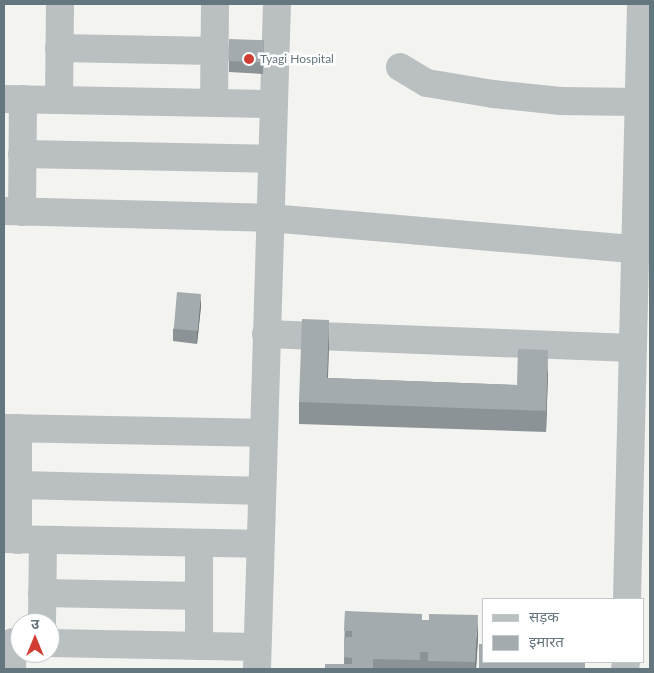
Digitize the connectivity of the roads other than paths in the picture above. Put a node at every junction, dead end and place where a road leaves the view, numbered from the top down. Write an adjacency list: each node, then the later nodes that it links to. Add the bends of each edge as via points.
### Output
1 (60, 4): 5 (street)
2 (215, 4): 6 (street)
3 (277, 4): 12 (street)
4 (641, 4): 10 (street)
5 (59, 48): 6 (street); 9 (street)
6 (215, 51): 11 (street)
7 (400, 67): 10 (street, via 427,83 493,94 562,101)
8 (13, 99): 9 (street); 13 (street)
9 (59, 100): 11 (street)
10 (639, 102): 17 (street)
11 (214, 103): 12 (street)
12 (274, 104): 14 (street)
13 (22, 154): 14 (street); 15 (street)
14 (272, 159): 16 (street)
15 (13, 212): 16 (street)
16 (270, 218): 17 (street); 18 (street)
17 (640, 253): 19 (street)
18 (266, 334): 19 (street); 21 (street)
19 (633, 348): 29 (street)
20 (11, 428): 21 (street); 22 (street)
21 (263, 433): 23 (street)
22 (18, 485): 23 (street); 24 (street)
23 (261, 491): 26 (street)
24 (22, 540): 25 (street); 27 (street)
25 (199, 543): 26 (street); 28 (street)
26 (259, 544): 33 (street)
27 (42, 593): 28 (street); 30 (street)
28 (199, 596): 32 (street)
29 (627, 598)
30 (42, 613)
31 (60, 643): 32 (street)
32 (199, 646): 33 (street)
33 (257, 658)

